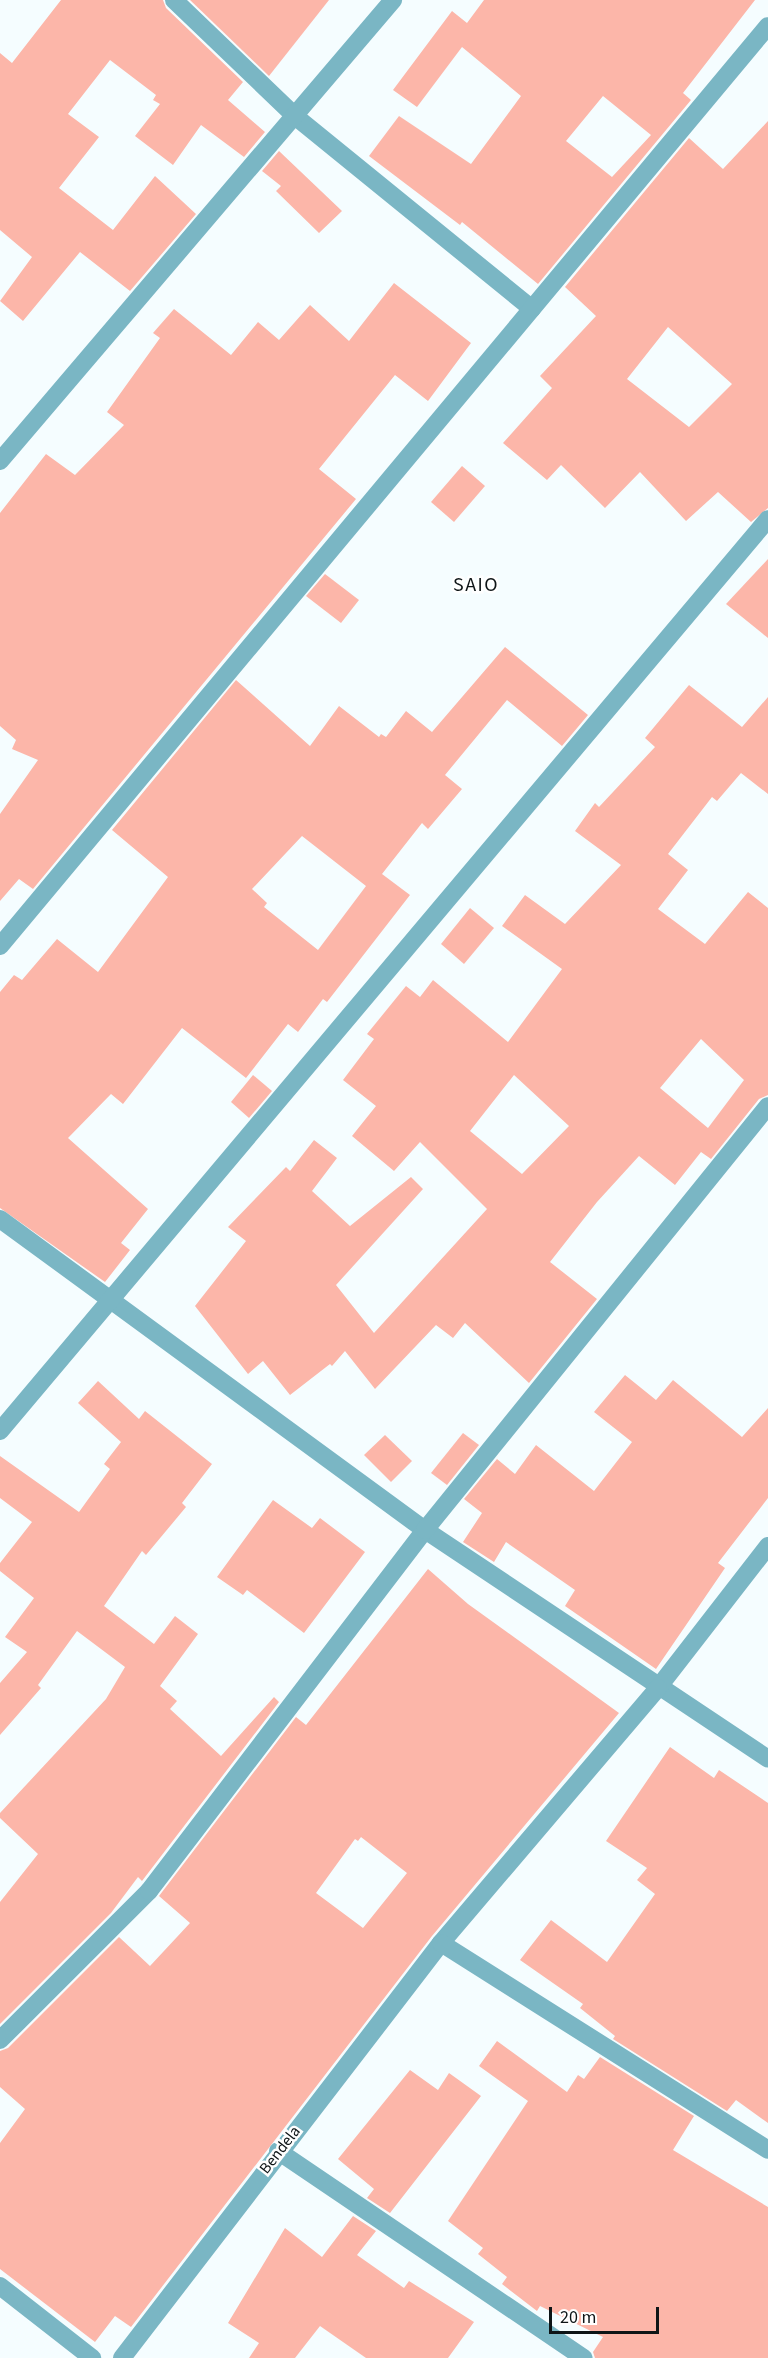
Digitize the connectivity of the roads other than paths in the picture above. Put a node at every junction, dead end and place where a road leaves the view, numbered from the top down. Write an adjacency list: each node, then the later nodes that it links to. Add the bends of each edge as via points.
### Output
1 (174, 0): 4 (street)
2 (393, 0): 4 (street)
3 (768, 26): 5 (street)
4 (296, 117): 5 (street); 6 (street)
5 (532, 309): 8 (street)
6 (0, 461)
7 (768, 519): 11 (street)
8 (0, 946)
9 (768, 1106): 13 (street)
10 (0, 1219): 11 (street)
11 (112, 1301): 12 (street); 13 (street)
12 (0, 1431)
13 (425, 1530): 15 (street); 18 (street, via 149,1891)
14 (768, 1546): 15 (street, Bendela)
15 (658, 1688): 16 (street); 17 (street, Bendela)
16 (768, 1759)
17 (441, 1943): 19 (street); 20 (street, Bendela)
18 (0, 2040)
19 (768, 2150)
20 (278, 2151): 23 (street, Bendela); 24 (street)
21 (0, 2286): 22 (street)
22 (92, 2358)
23 (122, 2358)
24 (584, 2358)

